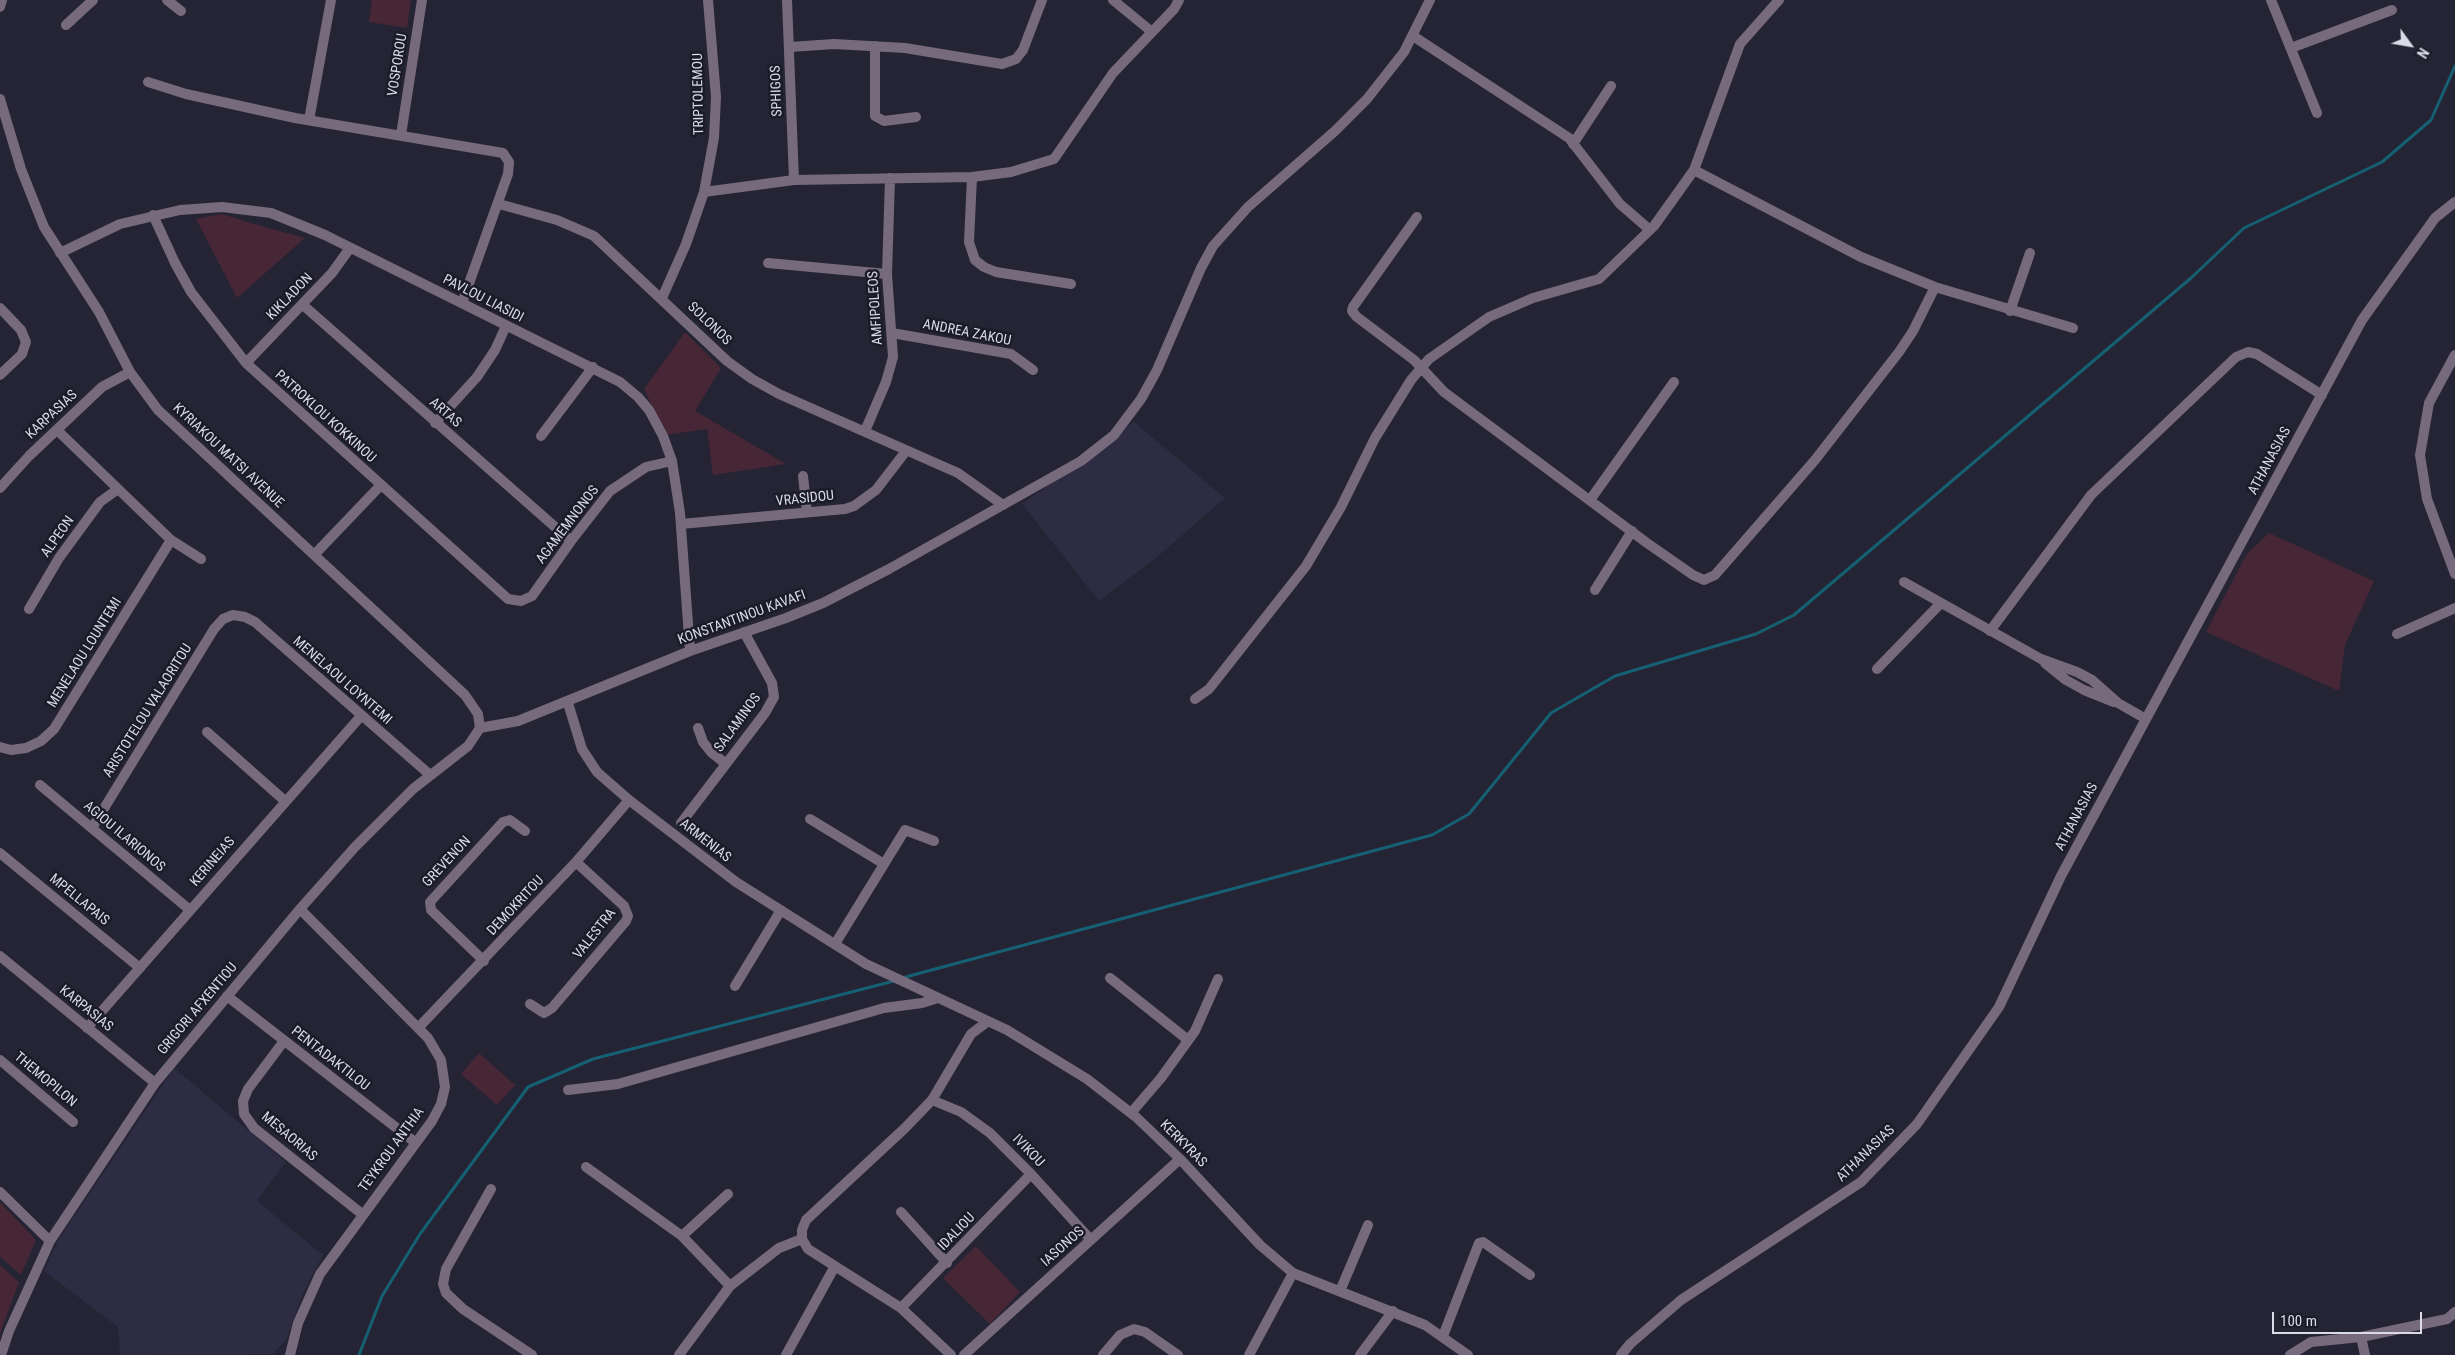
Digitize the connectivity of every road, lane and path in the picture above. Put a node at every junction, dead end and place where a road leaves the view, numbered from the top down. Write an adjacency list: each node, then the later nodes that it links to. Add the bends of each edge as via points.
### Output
1 (2, 0): 14 (street)
2 (93, 0): 17 (street)
3 (167, 0): 16 (street)
4 (331, 0): 28 (street)
5 (422, 0): 30 (street, VOSPOROU)
6 (708, 0): 36 (street, TRIPTOLEMOU, via 716,126)
7 (787, 0): 21 (street, SPHIGOS)
8 (1042, 0): 20 (street, via 1024,50 1007,63 996,64 930,50)
9 (1113, 0): 18 (street)
10 (1180, 0): 18 (street)
11 (1430, 0): 19 (street, KONSTANTINOU KAVAFI)
12 (1779, 0): 32 (street, via 1740,44)
13 (2271, 0): 22 (street)
14 (0, 6)
15 (2392, 10): 22 (street)
16 (181, 11)
17 (66, 25)
18 (1152, 32): 33 (street, via 1113,73 1054,160 1011,172)
19 (1413, 36): 31 (street, via 1569,138); 77 (street, KONSTANTINOU KAVAFI, via 1395,65 1367,99 1248,207 1213,246 1158,370 1114,435 1081,461)
20 (875, 46): 21 (street); 27 (street, via 875,116 884,121)
21 (790, 47): 35 (street, SPHIGOS)
22 (2290, 48): 26 (street)
23 (148, 82): 28 (street, via 186,94)
24 (1611, 86): 31 (street)
25 (0, 99): 29 (street, KYRIAKOU MATSI AVENUE)
26 (2317, 113)
27 (916, 117)
28 (309, 120): 30 (street)
29 (4, 131): 44 (street, KYRIAKOU MATSI AVENUE, via 36,210)
30 (401, 135): 38 (street, via 503,153 509,168)
31 (1573, 144): 41 (street, via 1620,204)
32 (1694, 170): 41 (street); 48 (street, via 1861,257)
33 (972, 177): 34 (street); 47 (street, via 969,242 975,260 996,272)
34 (890, 178): 35 (street); 46 (street, AMFIPOLEOS)
35 (794, 180): 36 (street)
36 (704, 192): 49 (street, TRIPTOLEMOU, via 683,252)
37 (2455, 202): 65 (street, ATHANASIAS, via 2434,218 2362,320)
38 (499, 204): 49 (street, SOLONOS, via 557,220 594,236); 50 (street)
39 (153, 215): 42 (street, PAVLOU LIASIDI, via 203,208 257,210 288,218); 44 (street, PAVLOU LIASIDI, via 112,228); 58 (street, PATROKLOU KOKKINOU, via 191,292)
40 (1417, 217): 60 (street, via 1352,311)
41 (1650, 230): 60 (street, via 1598,279 1532,298 1489,317 1429,359)
42 (350, 248): 50 (street, PAVLOU LIASIDI); 51 (street, KIKLADON, via 340,264)
43 (2030, 252): 53 (street)
44 (60, 253): 62 (street, KYRIAKOU MATSI AVENUE, via 99,312)
45 (768, 263): 46 (street)
46 (887, 274): 56 (street, AMFIPOLEOS)
47 (1070, 284)
48 (1936, 287): 53 (street); 80 (street, via 1899,352 1815,460 1715,575 1709,579 1698,578)
49 (662, 298): 68 (street, SOLONOS, via 727,361 752,379)
50 (462, 303): 54 (street, PAVLOU LIASIDI)
51 (302, 304): 58 (street, KIKLADON); 66 (street, ARTAS)
52 (0, 308): 63 (street, via 21,330 26,342 22,354)
53 (2010, 310): 55 (street)
54 (506, 326): 59 (street, PAVLOU LIASIDI); 66 (street, via 477,377)
55 (2073, 328)
56 (892, 333): 61 (street, ANDREA ZAKOU, via 1011,354); 68 (street, AMFIPOLEOS, via 890,369)
57 (2454, 358): 85 (street, via 2429,403 2420,455 2427,499)
58 (246, 362): 73 (street, PATROKLOU KOKKINOU)
59 (592, 367): 69 (street); 71 (street, PAVLOU LIASIDI, via 620,382 642,402 659,427)
60 (1422, 368): 76 (street, via 1444,392); 98 (street, via 1375,438 1341,507 1306,566 1209,689)
61 (1032, 370)
62 (130, 372): 67 (street, KARPASIAS, via 102,387); 83 (street, KYRIAKOU MATSI AVENUE, via 169,422)
63 (0, 375)
64 (1674, 382): 76 (street)
65 (2322, 395): 93 (street, via 2257,354 2248,352 2236,357 2091,494); 101 (street, ATHANASIAS)
66 (435, 423): 82 (street, ARTAS)
67 (57, 430): 74 (street, KARPASIAS); 75 (street)
68 (865, 432): 70 (street, SOLONOS)
69 (541, 436)
70 (906, 451): 77 (street, SOLONOS, via 958,473); 78 (street, VRASIDOU, via 876,490 862,502 845,509)
71 (672, 461): 79 (street, PAVLOU LIASIDI); 82 (street, AGAMEMNONOS, via 646,467 610,491)
72 (803, 476): 78 (street)
73 (380, 486): 83 (street); 88 (street, PATROKLOU KOKKINOU, via 508,599)
74 (0, 488)
75 (118, 489): 81 (street); 90 (street, ALPEON, via 100,502 59,558)
76 (1590, 500): 80 (street)
77 (1003, 505): 94 (street, KONSTANTINOU KAVAFI, via 823,603)
78 (807, 512): 79 (street, VRASIDOU)
79 (681, 524): 96 (street, PAVLOU LIASIDI)
80 (1632, 532): 87 (street)
81 (171, 540): 84 (street); 105 (street, MENELAOU LOUNTEMI, via 54,729 41,741 26,748 12,750)
82 (571, 541): 88 (street, AGAMEMNONOS, via 537,591)
83 (315, 554): 102 (street, KYRIAKOU MATSI AVENUE, via 472,702)
84 (201, 559)
85 (2455, 574)
86 (1904, 582): 89 (street)
87 (1595, 590)
88 (521, 601)
89 (1941, 603): 93 (street); 97 (street)
90 (29, 608)
91 (2455, 608): 95 (street)
92 (233, 615): 100 (street, MENELAOU LOYNTEMI, via 245,616 255,622); 113 (street, ARISTOTELOU VALAORITOU, via 223,619 214,629)
93 (1990, 631): 101 (street, via 2041,659 2078,672 2118,703)
94 (744, 632): 96 (street, KONSTANTINOU KAVAFI); 106 (street, SALAMINOS, via 772,683 774,697 766,713)
95 (2397, 634)
96 (690, 651): 99 (street, KONSTANTINOU KAVAFI)
97 (1877, 669)
98 (1195, 698)
99 (568, 703): 102 (street, KONSTANTINOU KAVAFI, via 518,722); 109 (street, ARMENIAS, via 576,734 588,761)
100 (361, 716): 107 (street, MENELAOU LOYNTEMI); 110 (street, KERINEIAS)
101 (2146, 719): 181 (street, ATHANASIAS, via 2061,876 1999,1008 1917,1124 1861,1182 1681,1300)
102 (480, 728): 107 (street, GRIGORI AFXENTIOU, via 468,746)
103 (698, 728): 106 (street, via 703,742)
104 (207, 732): 110 (street)
105 (0, 747)
106 (726, 764): 112 (street, SALAMINOS)
107 (429, 774): 119 (street, GRIGORI AFXENTIOU, via 387,814)
108 (40, 785): 113 (street, AGIOU ILARIONOS)
109 (629, 800): 117 (street, DEMOKRITOU); 121 (street, ARMENIAS, via 733,880)
110 (285, 801): 120 (street, KERINEIAS)
111 (810, 819): 118 (street)
112 (681, 823)
113 (92, 828): 120 (street, AGIOU ILARIONOS)
114 (525, 831): 124 (street, GREVENON, via 513,822 503,822 430,902 431,910)
115 (934, 841): 118 (street, via 906,830)
116 (0, 853): 126 (street, MPELLAPAIS)
117 (576, 862): 124 (street, DEMOKRITOU); 132 (street, VALESTRA, via 624,906 628,916 552,1008 544,1013)
118 (884, 864): 122 (street)
119 (300, 909): 130 (street, GRIGORI AFXENTIOU); 134 (street, TEYKROU ANTHIA)
120 (190, 910): 126 (street, KERINEIAS)
121 (782, 910): 122 (street, ARMENIAS); 129 (street)
122 (835, 944): 125 (street, ARMENIAS)
123 (0, 956): 135 (street, KARPASIAS)
124 (484, 961): 134 (street, DEMOKRITOU)
125 (866, 964): 131 (street, KERKYRAS)
126 (140, 968): 135 (street, KERINEIAS)
127 (1110, 978): 137 (street)
128 (1218, 979): 137 (street)
129 (735, 986)
130 (227, 996): 136 (street, PENTADAKTILOU); 139 (street, GRIGORI AFXENTIOU)
131 (934, 996): 133 (street, KERKYRAS); 140 (street, via 922,1003 884,1008 618,1084)
132 (530, 1004)
133 (987, 1022): 141 (street, via 970,1034); 142 (street, KERKYRAS, via 1036,1046)
134 (419, 1027): 144 (street, TEYKROU ANTHIA, via 441,1060 445,1087 437,1113)
135 (87, 1028): 139 (street, KARPASIAS)
136 (284, 1040): 144 (street, PENTADAKTILOU); 152 (street, MESAORIAS, via 248,1089 243,1102 244,1114 254,1128)
137 (1188, 1040): 142 (street)
138 (0, 1060): 143 (street, THEMOPILON)
139 (155, 1083): 157 (street, GRIGORI AFXENTIOU)
140 (568, 1090)
141 (932, 1100): 147 (street, IVIKOU, via 977,1123); 155 (street, via 806,1220)
142 (1131, 1113): 145 (street, KERKYRAS)
143 (73, 1122)
144 (416, 1143): 152 (street, TEYKROU ANTHIA)
145 (1180, 1159): 156 (street, IASONOS); 160 (street, KERKYRAS, via 1260,1245)
146 (586, 1167): 154 (street)
147 (1031, 1174): 156 (street, IVIKOU); 158 (street, IDALIOU)
148 (491, 1189): 173 (street, via 446,1269 443,1284 446,1293 459,1306)
149 (0, 1192): 157 (street)
150 (728, 1194): 154 (street)
151 (901, 1212): 158 (street)
152 (362, 1214): 172 (street, TEYKROU ANTHIA, via 320,1274 298,1323)
153 (1368, 1225): 163 (street)
154 (682, 1236): 162 (street)
155 (802, 1239): 159 (street, via 808,1249); 162 (street, via 779,1248)
156 (1091, 1240): 176 (street, IASONOS)
157 (50, 1241): 171 (street, GRIGORI AFXENTIOU)
158 (947, 1263): 164 (street, IDALIOU)
159 (835, 1266): 164 (street); 169 (street)
160 (1293, 1273): 163 (street, KERKYRAS); 178 (street)
161 (1530, 1275): 167 (street, via 1479,1242)
162 (730, 1286): 174 (street)
163 (1340, 1291): 165 (street, KERKYRAS)
164 (901, 1308): 175 (street)
165 (1393, 1311): 167 (street, KERKYRAS); 179 (street)
166 (2455, 1312): 168 (street, via 2447,1319)
167 (1443, 1336): 180 (street, KERKYRAS)
168 (2361, 1337): 182 (street, via 2310,1342); 183 (street)
169 (789, 1354)
170 (1103, 1354): 177 (street, via 1120,1335 1134,1329 1146,1332)
171 (0, 1355)
172 (290, 1355)
173 (532, 1355)
174 (679, 1355)
175 (951, 1355)
176 (964, 1355)
177 (1178, 1355)
178 (1249, 1355)
179 (1360, 1355)
180 (1468, 1355)
181 (1621, 1355)
182 (2290, 1355)
183 (2365, 1355)

